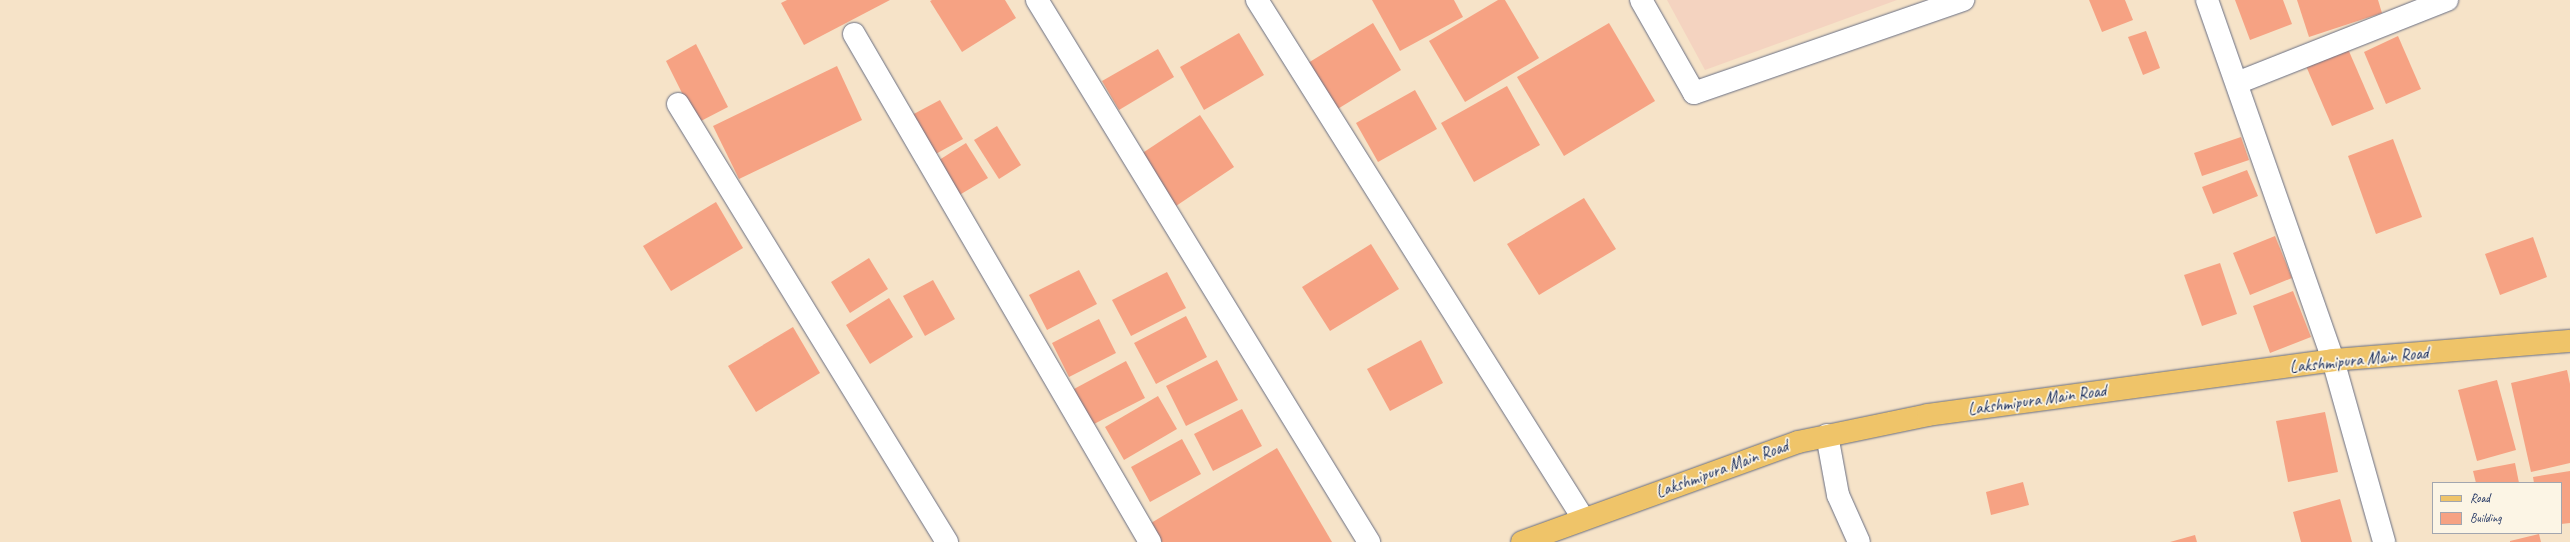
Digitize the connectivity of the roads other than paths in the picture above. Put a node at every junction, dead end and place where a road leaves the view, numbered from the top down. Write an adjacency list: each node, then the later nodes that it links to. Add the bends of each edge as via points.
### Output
1 (1037, 0): 16 (street)
2 (1256, 0): 13 (street)
3 (1641, 0): 4 (street, via 1694,93)
4 (1964, 0)
5 (2207, 0): 8 (street)
6 (2447, 0): 8 (street)
7 (854, 34): 15 (street)
8 (2237, 83): 11 (street)
9 (678, 104): 14 (street)
10 (2570, 341): 11 (main road, Lakshmipura Main Road)
11 (2333, 360): 12 (main road, Lakshmipura Main Road, via 1928,415); 19 (street)
12 (1827, 435): 13 (main road, Lakshmipura Main Road, via 1798,442); 18 (street, via 1838,495)
13 (1583, 518): 17 (main road, Lakshmipura Main Road)
14 (947, 542)
15 (1150, 542)
16 (1369, 542)
17 (1522, 542)
18 (1859, 542)
19 (2384, 542)

